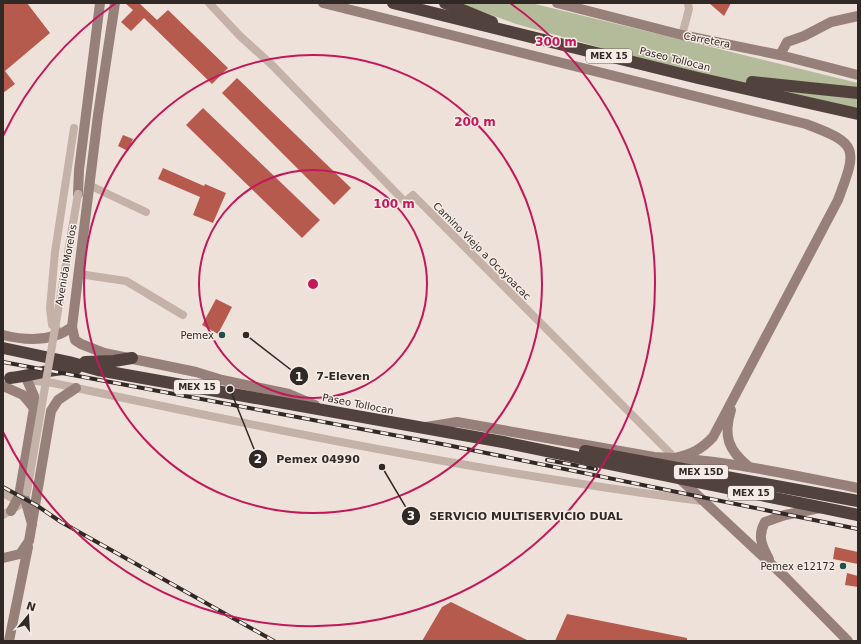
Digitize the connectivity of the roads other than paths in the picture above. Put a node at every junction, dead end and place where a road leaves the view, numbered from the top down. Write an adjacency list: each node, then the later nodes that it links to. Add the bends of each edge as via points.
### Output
1 (100, 3): 20 (main road, Avenida Morelos)
2 (115, 3): 18 (main road, Avenida Morelos)
3 (210, 3): 38 (street, Camino Viejo a Ocoyoacac, via 405,202 413,196)
4 (323, 3): 33 (main road, via 806,124 826,131 848,146 852,158 838,200)
5 (393, 3): 10 (highway, Paseo Tollocan / MEX 15)
6 (445, 3): 10 (highway)
7 (557, 3): 11 (main road, Carretera)
8 (688, 3): 11 (street, via 689,9)
9 (858, 16): 12 (main road, via 830,22 787,42)
10 (521, 34): 14 (highway, Paseo Tollocan / MEX 15)
11 (682, 35): 12 (main road, Carretera)
12 (780, 55): 13 (main road, Carretera)
13 (858, 75)
14 (698, 78): 15 (highway); 16 (highway, Paseo Tollocan / MEX 15)
15 (858, 93)
16 (858, 114)
17 (74, 128): 24 (street, via 55,252 50,308 52,325 59,330)
18 (93, 161): 19 (main road, Avenida Morelos); 20 (main road)
19 (91, 186): 21 (street); 22 (main road, Avenida Morelos)
20 (78, 190): 43 (street, Avenida Morelos, bridge)
21 (146, 212)
22 (79, 274): 23 (street, via 126,281); 24 (main road, Avenida Morelos)
23 (183, 315)
24 (70, 329): 25 (main road, via 48,338 32,339); 27 (main road, via 75,340 81,344 104,353)
25 (3, 335)
26 (3, 348): 28 (highway, Paseo Tollocan / MEX 15)
27 (132, 358): 28 (highway, via 114,362); 35 (main road, via 289,394)
28 (69, 362): 29 (highway, Paseo Tollocan / MEX 15)
29 (98, 370): 30 (highway, via 54,368); 35 (highway, Paseo Tollocan / MEX 15)
30 (5, 380): 31 (highway); 34 (main road)
31 (27, 380): 32 (street); 34 (main road, via 34,396)
32 (76, 388): 44 (street, via 423,457 596,487); 49 (main road, via 58,400 51,411)
33 (734, 398): 38 (main road, via 713,437 703,448); 39 (main road, via 729,417 729,443 736,457)
34 (34, 408): 43 (main road)
35 (324, 409): 36 (highway, Paseo Tollocan / MEX 15)
36 (420, 428): 37 (highway, Paseo Tollocan / MEX 15); 38 (main road, via 457,422 654,457)
37 (544, 450): 40 (highway, MEX 15); 45 (highway, MEX 15D, via 586,452)
38 (675, 458): 39 (main road)
39 (749, 467): 41 (main road)
40 (680, 479): 44 (main road); 46 (highway, MEX 15)
41 (858, 488)
42 (3, 493): 43 (street)
43 (23, 498): 47 (main road); 49 (main road)
44 (702, 501): 52 (main road)
45 (858, 501)
46 (823, 508): 48 (highway, MEX 15); 52 (main road, via 785,515 765,522 760,540)
47 (7, 513)
48 (858, 515)
49 (32, 526): 50 (main road)
50 (29, 541): 51 (main road, via 20,554); 53 (main road)
51 (3, 558): 53 (main road, via 15,564)
52 (773, 566): 55 (main road)
53 (21, 576): 54 (main road)
54 (9, 641)
55 (848, 641)

